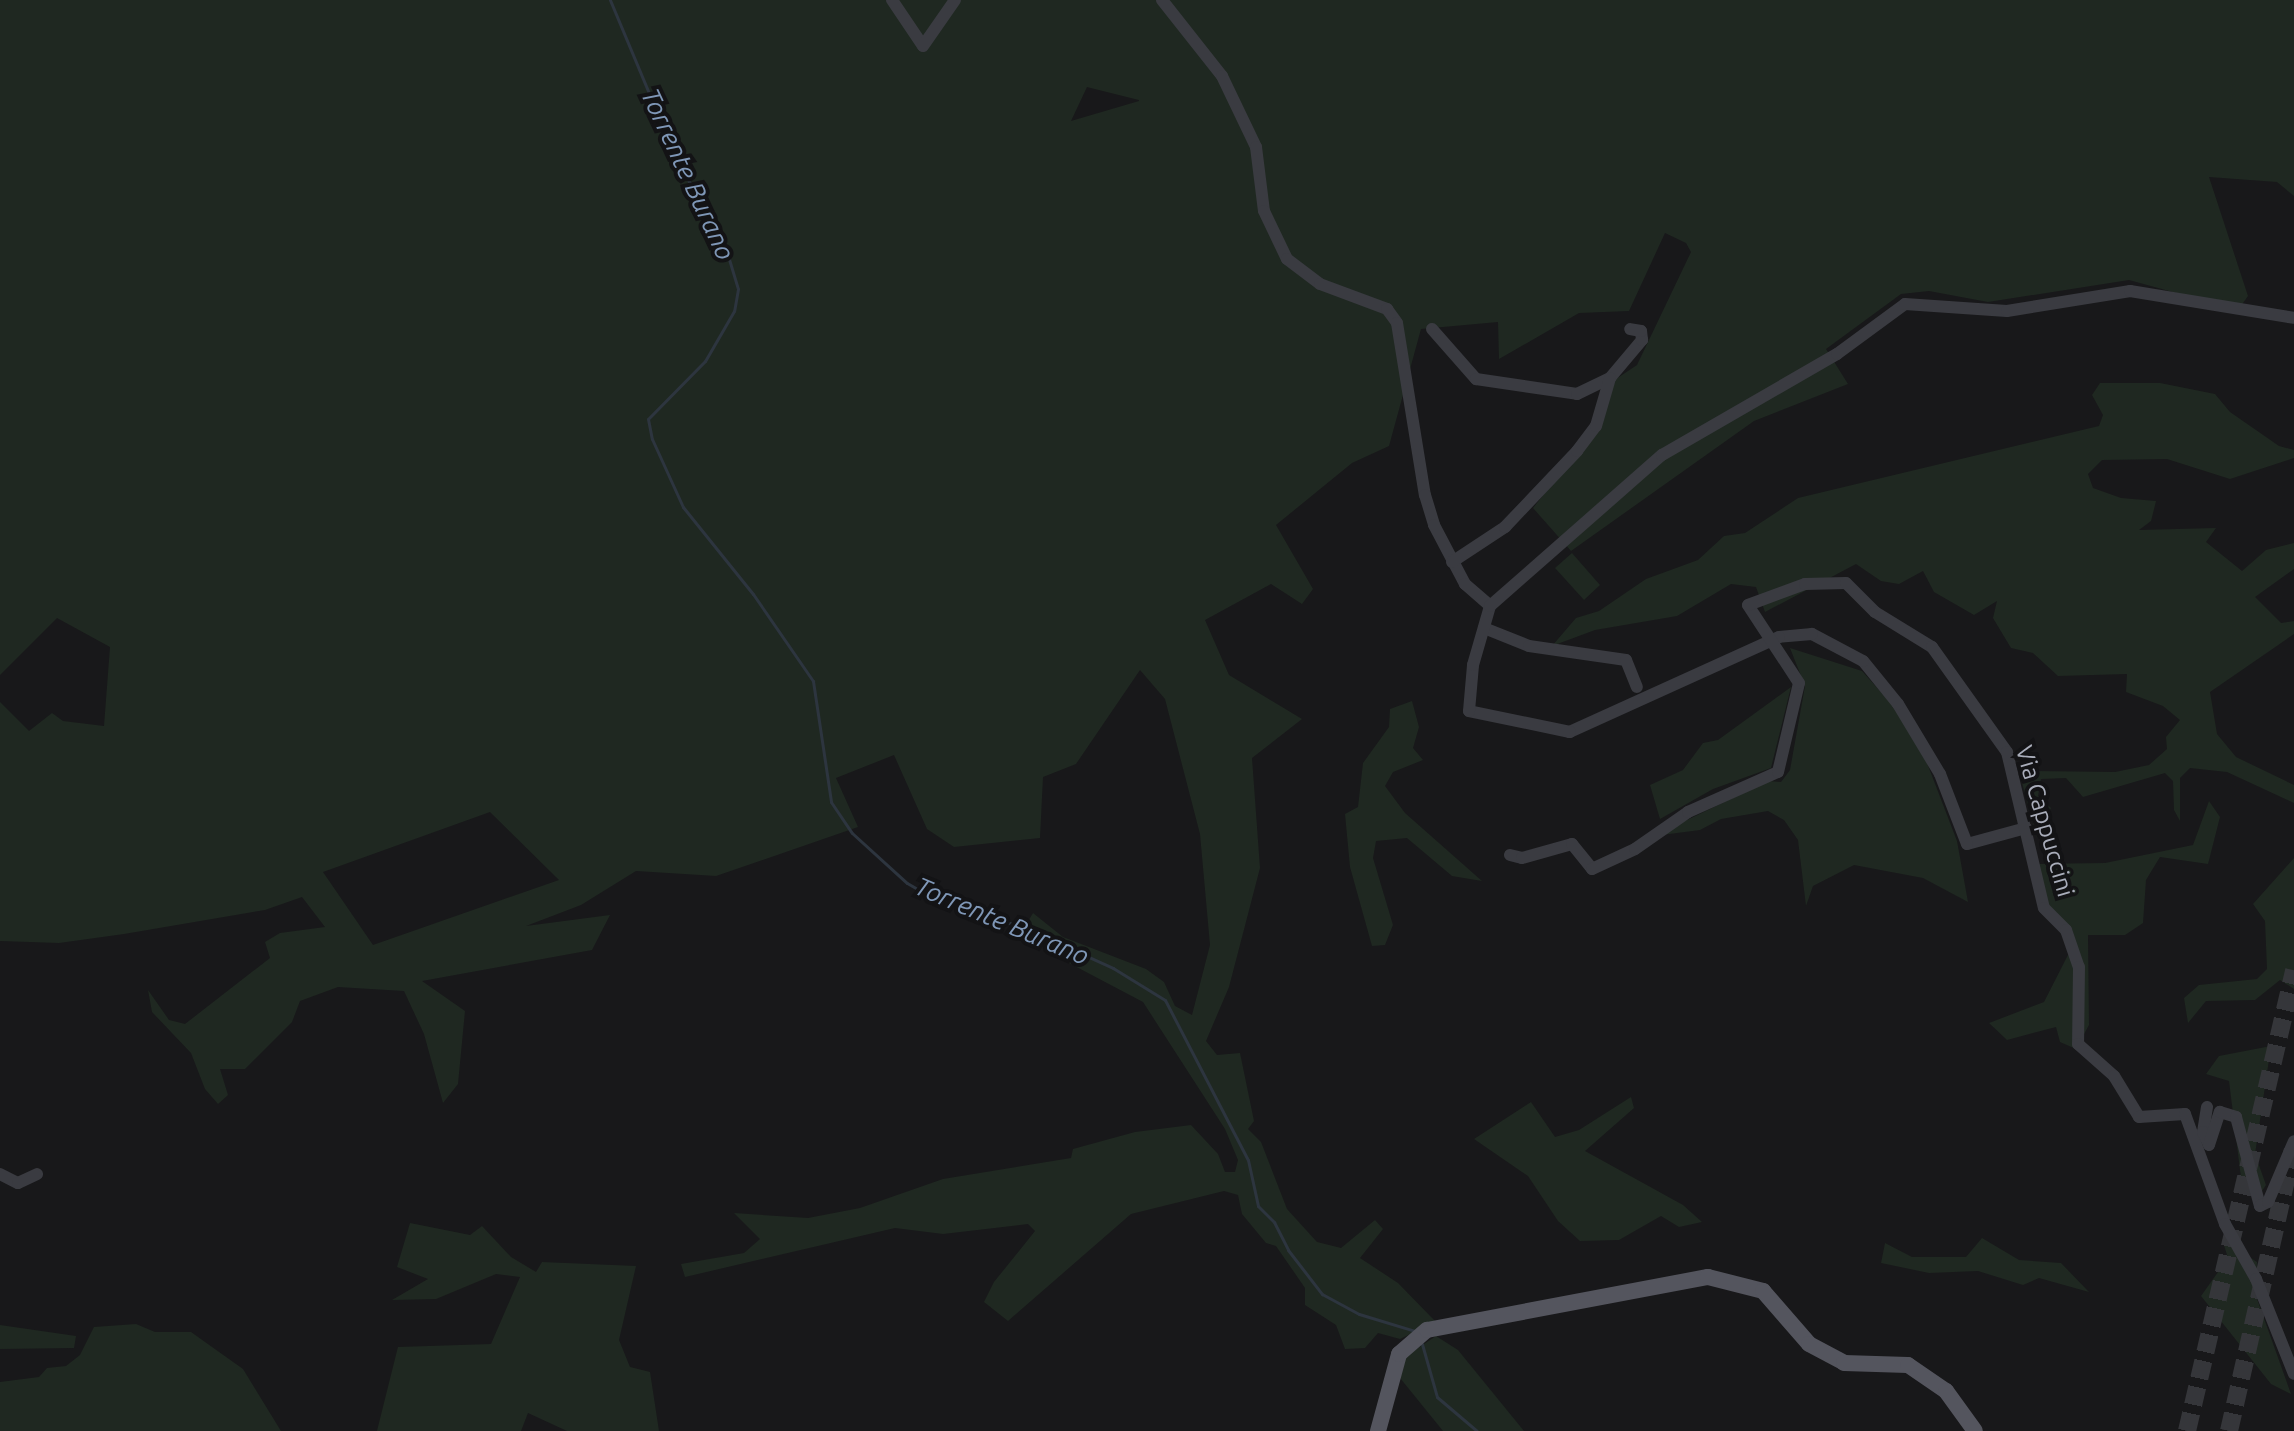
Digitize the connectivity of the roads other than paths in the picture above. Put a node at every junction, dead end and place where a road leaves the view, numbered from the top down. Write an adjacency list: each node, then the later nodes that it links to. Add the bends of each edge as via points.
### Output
1 (892, 0): 2 (street, via 923,46)
2 (955, 0)
3 (1162, 0): 8 (street, via 1222,76 1256,147 1264,211 1287,259 1320,284 1380,305 1397,323 1425,495)
4 (2294, 318): 9 (street, via 2130,291 2007,311 1905,304 1837,354 1662,455)
5 (1432, 329): 7 (street, via 1462,369 1494,386 1577,394)
6 (1630, 329): 7 (street, via 1641,331 1642,340)
7 (1610, 378): 8 (street, via 1596,426 1577,451 1505,527)
8 (1452, 562): 9 (street, via 1465,584)
9 (1490, 606): 10 (street)
10 (1484, 628): 11 (street, via 1473,665 1469,711 1570,732); 12 (street, via 1529,646 1626,660)
11 (1774, 639): 13 (street, via 1812,634 1863,661 1898,704 1940,774 1967,844); 13 (street, Via Cappuccini, via 1748,605 1805,584 1846,583 1875,612 1932,647 2007,752); 14 (street, via 1799,683 1778,772 1688,812 1635,849 1592,869 1572,844 1522,858)
12 (1637, 687)
13 (2026, 828): 19 (street, Via Cappuccini, via 2044,908 2066,930 2079,967 2078,1044 2114,1076 2139,1117 2185,1114 2225,1224 2256,1279)
14 (1510, 855)
15 (2207, 1107): 16 (street, via 2203,1132 2209,1145 2220,1112 2236,1117 2260,1206 2268,1202)
16 (2294, 1141)
17 (0, 1174): 18 (street, via 18,1183)
18 (37, 1174)
19 (2294, 1374)
20 (1378, 1431): 21 (main road, via 1405,1344 1427,1330 1708,1277 1763,1291 1809,1344 1844,1363 1908,1365 1946,1391)
21 (1975, 1431)

